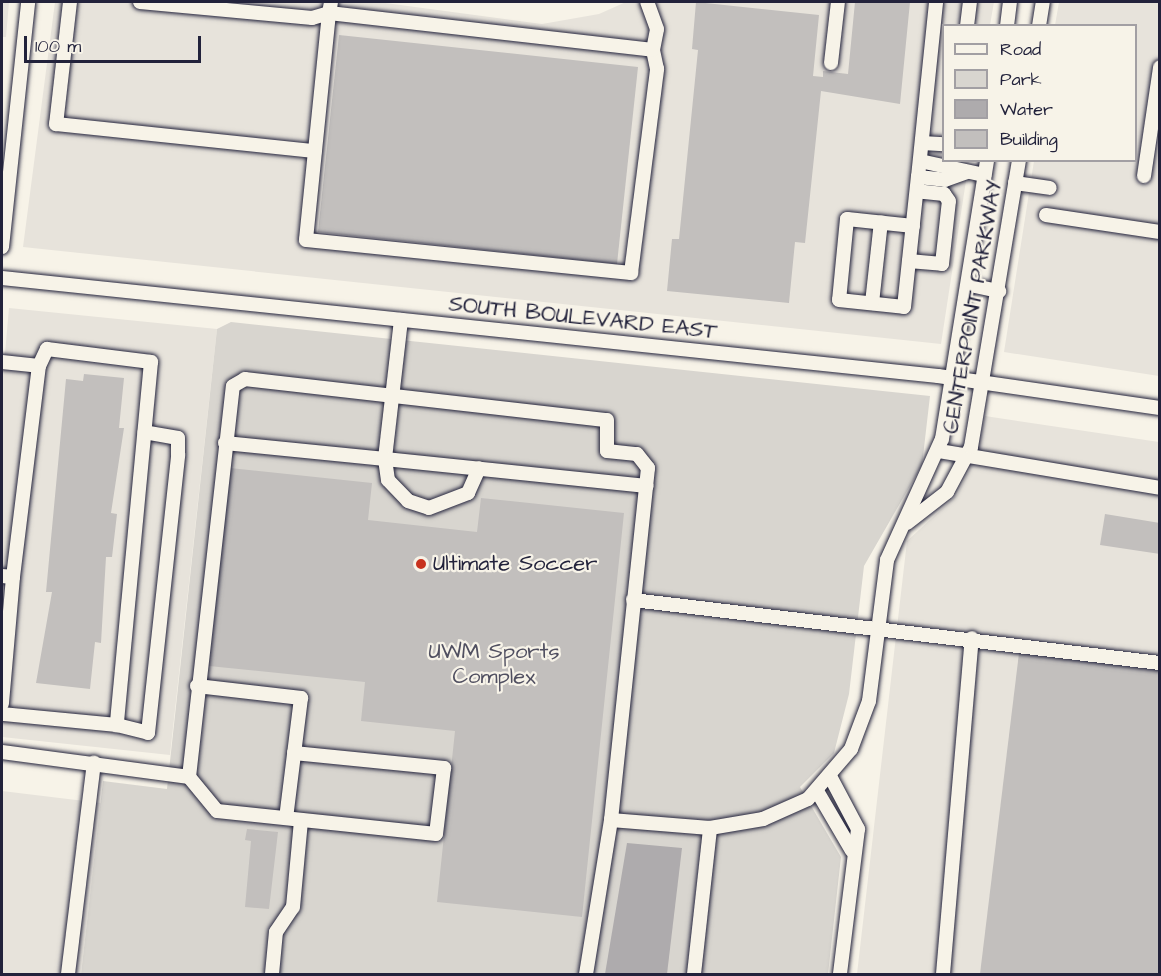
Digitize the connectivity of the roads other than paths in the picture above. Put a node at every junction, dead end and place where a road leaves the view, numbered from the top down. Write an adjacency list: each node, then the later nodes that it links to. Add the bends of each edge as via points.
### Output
1 (28, 2): 31 (street)
2 (70, 2): 19 (street, via 56,124)
3 (140, 2): 10 (street, via 312,18)
4 (647, 2): 14 (street, via 657,29)
5 (838, 2): 15 (street)
6 (936, 2): 17 (street)
7 (970, 2): 11 (street)
8 (1010, 2): 12 (street)
9 (1043, 2): 13 (street)
10 (330, 7): 14 (street); 19 (street)
11 (967, 24)
12 (1007, 24)
13 (1039, 24)
14 (653, 50): 19 (street, via 657,69 631,273 306,240)
15 (831, 63)
16 (1160, 67): 24 (street)
17 (922, 143): 18 (street); 20 (street)
18 (942, 144)
19 (315, 151)
20 (920, 161): 23 (street, via 956,164); 25 (street)
21 (986, 168): 23 (street); 34 (street, CENTERPOINT PARKWAY)
22 (1017, 169): 26 (street); 35 (street, CENTERPOINT PARKWAY)
23 (967, 172): 25 (street)
24 (1144, 176)
25 (917, 184): 29 (street); 32 (street, via 944,194 949,201 942,264)
26 (1050, 188)
27 (1046, 214): 30 (street)
28 (881, 222): 29 (street); 36 (street); 36 (street, via 848,219 839,300)
29 (913, 225): 32 (street)
30 (1160, 232)
31 (2, 247)
32 (909, 261): 36 (street, via 904,307)
33 (2, 278): 37 (street, SOUTH BOULEVARD EAST)
34 (970, 285): 35 (street); 40 (street, CENTERPOINT PARKWAY)
35 (999, 291): 41 (street, CENTERPOINT PARKWAY)
36 (872, 303)
37 (400, 320): 40 (street, SOUTH BOULEVARD EAST); 42 (street)
38 (2, 362): 39 (street)
39 (39, 366): 44 (street, via 47,349 151,362); 53 (street)
40 (955, 378): 41 (street, SOUTH BOULEVARD EAST); 46 (street, CENTERPOINT PARKWAY)
41 (983, 381): 43 (street, SOUTH BOULEVARD EAST); 48 (street, CENTERPOINT PARKWAY)
42 (392, 394): 45 (street, via 245,379 231,393); 47 (street); 50 (street, via 599,416 609,426 607,451 645,460)
43 (1160, 408)
44 (145, 432): 61 (street); 61 (street, via 178,438 178,455 148,733)
45 (225, 443): 47 (street); 58 (street)
46 (939, 451): 48 (street, CENTERPOINT PARKWAY); 52 (street, CENTERPOINT PARKWAY)
47 (385, 459): 49 (street); 49 (street, via 388,480 408,501 429,508 468,493)
48 (967, 459): 51 (street); 52 (street, CENTERPOINT PARKWAY, via 947,492)
49 (479, 468): 50 (street)
50 (647, 486): 54 (street)
51 (1160, 488)
52 (907, 523): 55 (street, CENTERPOINT PARKWAY, via 887,560)
53 (8, 577): 59 (street)
54 (633, 600): 55 (street); 70 (street)
55 (879, 626): 56 (street); 66 (street, CENTERPOINT PARKWAY, via 866,715)
56 (972, 638): 57 (street); 78 (street)
57 (1160, 663)
58 (197, 686): 63 (street, via 301,698); 65 (street)
59 (2, 704)
60 (2, 714): 61 (street)
61 (117, 725)
62 (2, 752): 64 (street)
63 (294, 753): 68 (street); 69 (street, via 444,768 436,834)
64 (94, 763): 65 (street); 73 (street)
65 (189, 777): 68 (street, via 217,811)
66 (831, 778): 67 (street, CENTERPOINT PARKWAY); 72 (street, via 857,824)
67 (817, 791): 71 (street, CENTERPOINT PARKWAY, via 763,819); 72 (street)
68 (286, 818): 69 (street)
69 (301, 820): 74 (street, via 293,907 276,932)
70 (611, 820): 71 (street, CENTERPOINT PARKWAY); 75 (street)
71 (710, 828): 76 (street)
72 (852, 851): 77 (street)
73 (68, 975)
74 (272, 975)
75 (586, 975)
76 (694, 975)
77 (840, 975)
78 (943, 975)

